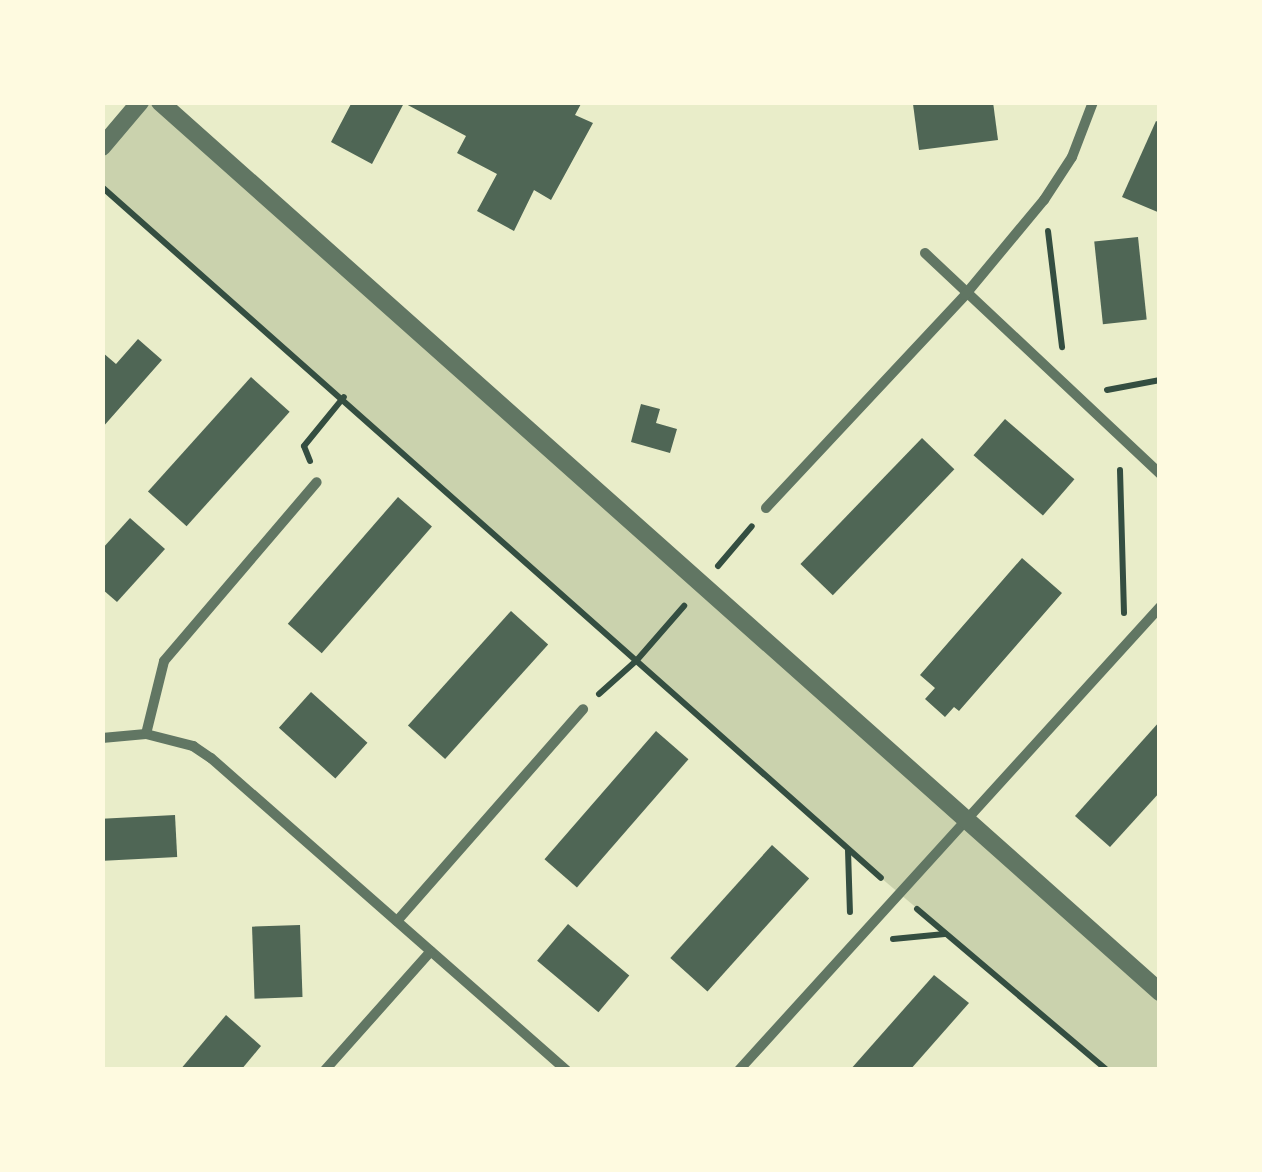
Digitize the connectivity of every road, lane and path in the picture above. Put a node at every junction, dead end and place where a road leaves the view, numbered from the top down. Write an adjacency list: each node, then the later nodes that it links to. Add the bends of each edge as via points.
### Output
1 (140, 102): 4 (street)
2 (160, 102): 16 (street)
3 (1093, 102): 6 (street, via 1072,156)
4 (102, 147)
5 (102, 187): 11 (path)
6 (1044, 200): 8 (street); 10 (path)
7 (924, 253): 8 (street)
8 (965, 294): 10 (street); 15 (street)
9 (1160, 380): 10 (path)
10 (1071, 392): 12 (street)
11 (344, 397): 14 (path, via 304,446); 19 (path)
12 (1119, 437): 13 (street); 18 (path)
13 (1160, 474)
14 (317, 482): 21 (street, via 164,662)
15 (766, 508): 16 (path)
16 (704, 583): 19 (path); 23 (street)
17 (1160, 607): 18 (street)
18 (1125, 644): 23 (street)
19 (637, 660): 20 (path); 24 (path)
20 (584, 708): 25 (street)
21 (146, 734): 22 (street); 25 (street, via 193,746 211,758)
22 (102, 738)
23 (966, 818): 24 (street); 27 (street)
24 (897, 892): 30 (street); 31 (path)
25 (397, 921): 26 (street)
26 (431, 951): 28 (street); 29 (street)
27 (1160, 992)
28 (324, 1070)
29 (566, 1070)
30 (738, 1070)
31 (1107, 1070)

